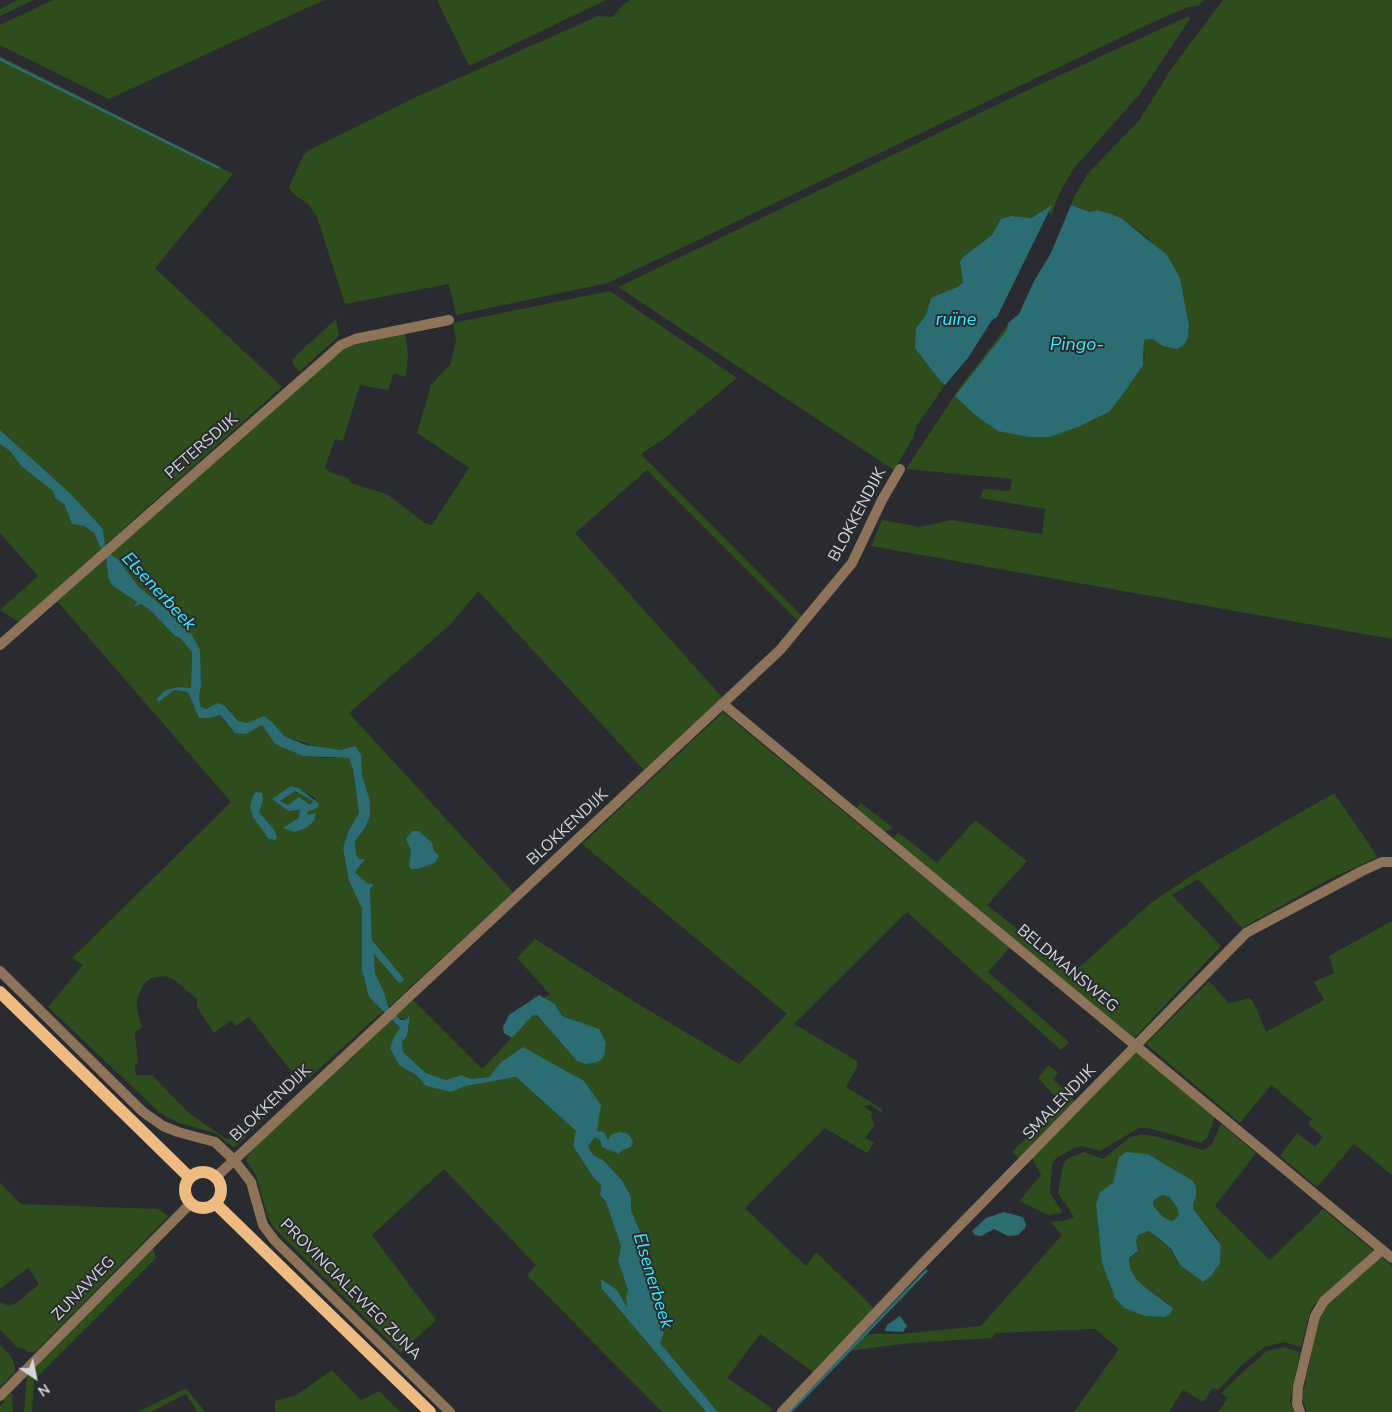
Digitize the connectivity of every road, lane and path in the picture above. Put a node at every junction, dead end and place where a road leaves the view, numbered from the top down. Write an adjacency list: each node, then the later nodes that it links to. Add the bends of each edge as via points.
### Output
1 (449, 320): 3 (street, PETERSDIJK, via 355,339 341,346)
2 (900, 469): 4 (street, BLOKKENDIJK, via 848,569 780,650)
3 (0, 646)
4 (723, 704): 8 (street, BELDMANSWEG); 9 (street, BLOKKENDIJK)
5 (1392, 862): 8 (street, SMALENDIJK, via 1382,862 1362,871 1250,930)
6 (0, 971): 9 (street, PROVINCIALEWEG ZUNA, via 143,1112 163,1126 215,1142)
7 (0, 992): 10 (main road)
8 (1136, 1046): 14 (street, BELDMANSWEG); 19 (street, SMALENDIJK)
9 (234, 1160): 11 (street, BLOKKENDIJK); 18 (street, PROVINCIALEWEG ZUNA, via 250,1182 264,1225 275,1241)
10 (189, 1177): 11 (main road, via 204,1172); 12 (main road, via 184,1192)
11 (216, 1177): 13 (main road, via 221,1189)
12 (190, 1204): 13 (main road, via 205,1209); 16 (street, ZUNAWEG)
13 (216, 1204): 17 (main road, PROVINCIALEWEG ZUNA)
14 (1382, 1250): 15 (street, BELDMANSWEG); 20 (street, via 1324,1301 1315,1316 1298,1387)
15 (1392, 1258)
16 (0, 1396)
17 (430, 1412)
18 (450, 1412)
19 (782, 1412)
20 (1300, 1412)

